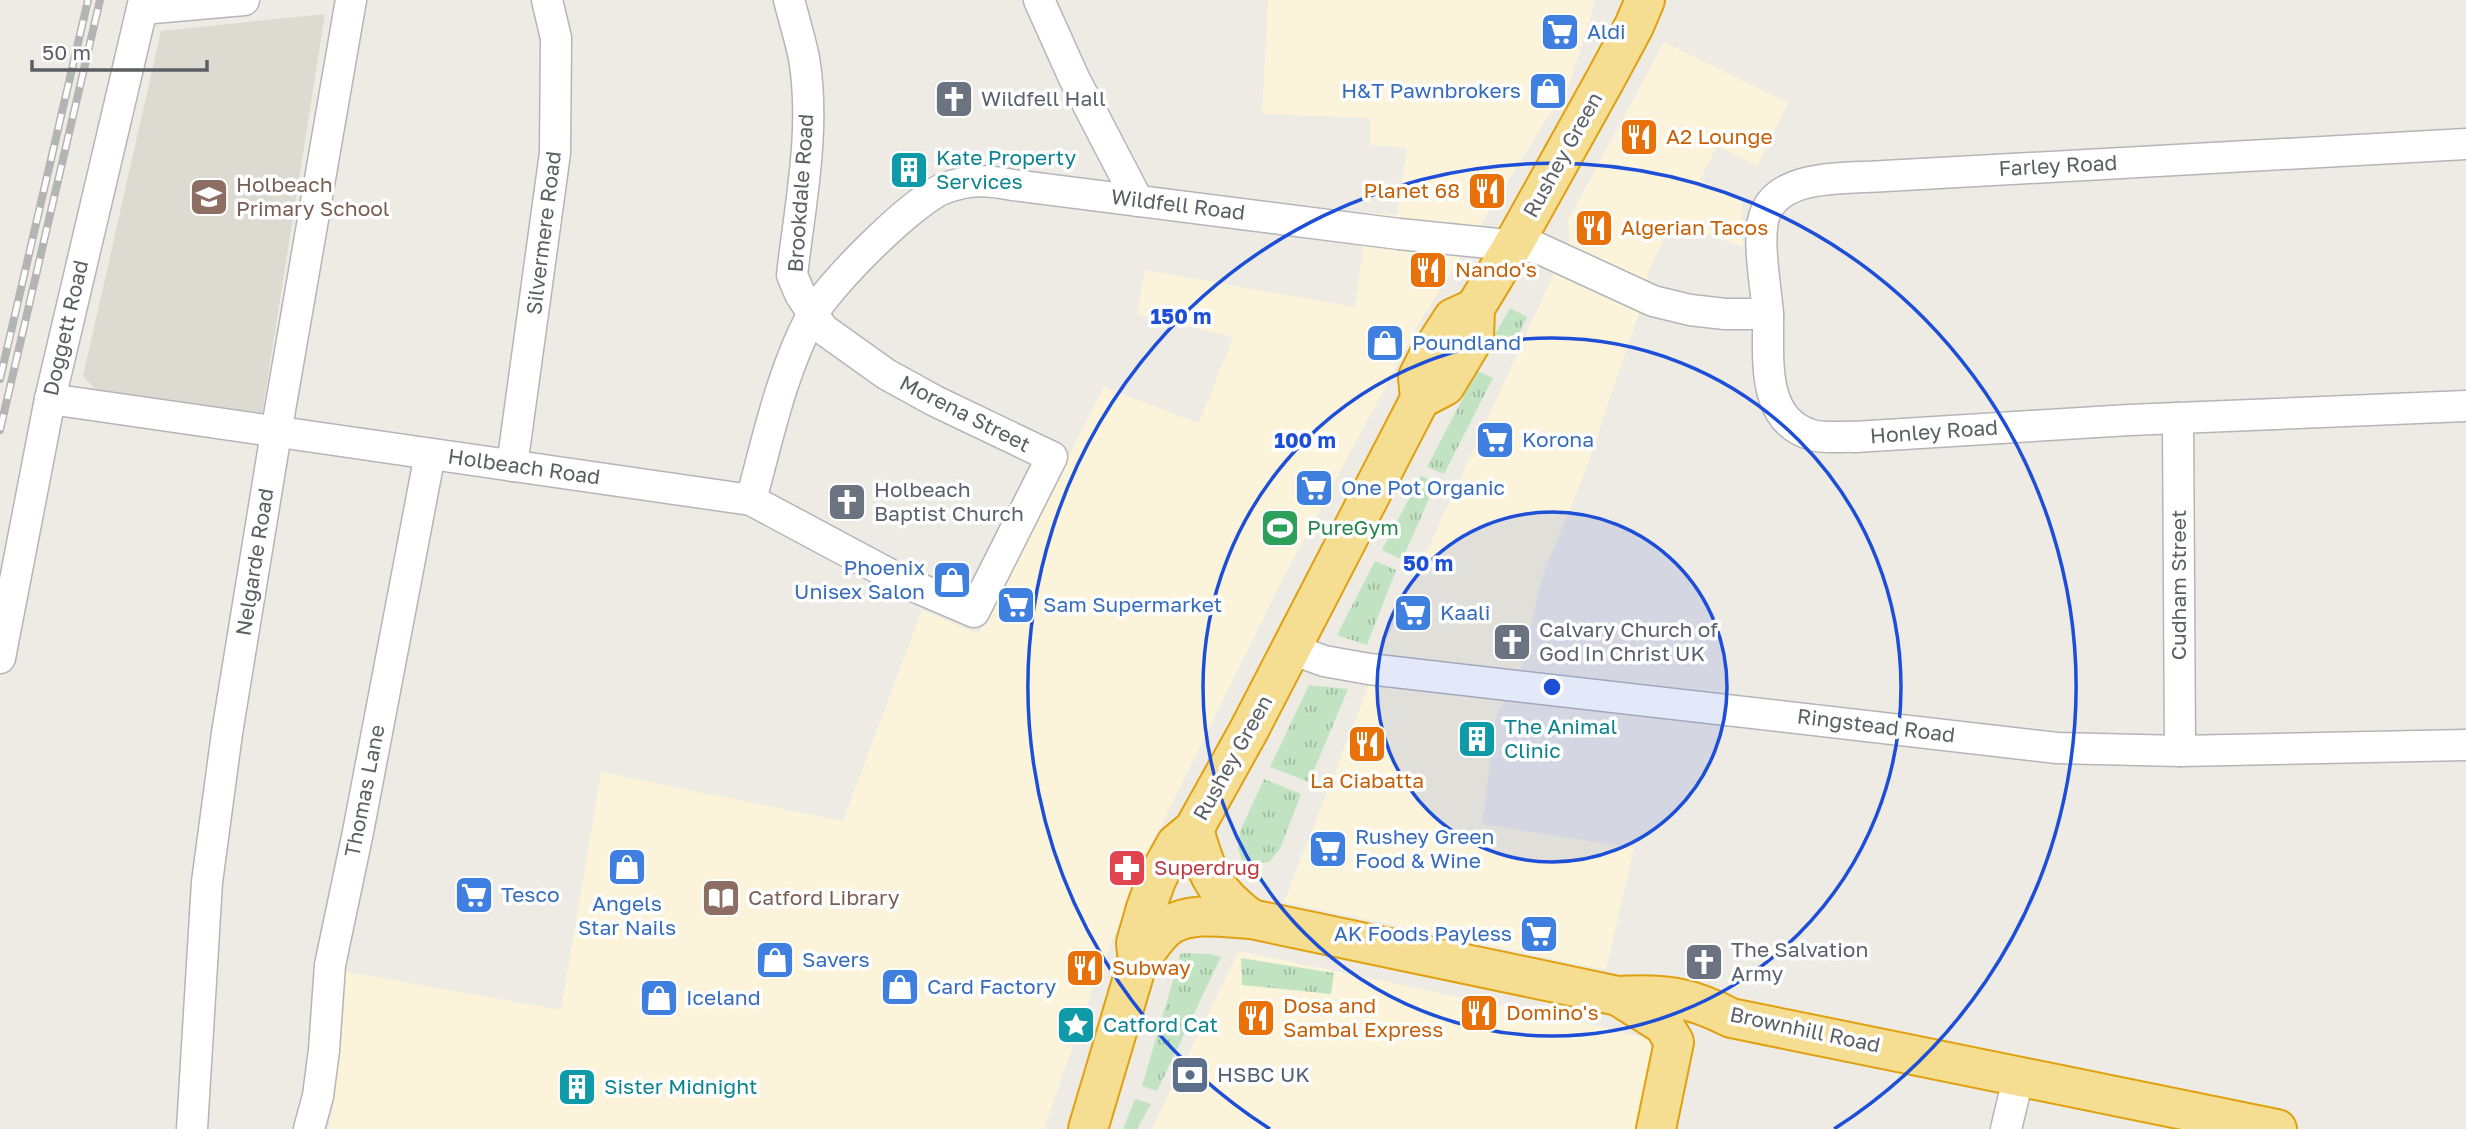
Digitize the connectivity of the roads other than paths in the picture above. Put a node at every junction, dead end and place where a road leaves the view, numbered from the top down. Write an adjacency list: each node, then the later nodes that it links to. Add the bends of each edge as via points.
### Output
1 (244, 0): 7 (street)
2 (351, 0): 16 (street, Nelgarde Road)
3 (547, 0): 18 (street, Silvermere Road, via 556,38 555,153)
4 (789, 0): 11 (street, Brookdale Road, via 804,59 807,99 807,141 792,275)
5 (1039, 0): 9 (street)
6 (1645, 0): 10 (highway, Rushey Green)
7 (143, 5): 13 (street, Doggett Road)
8 (2466, 144): 12 (street, Farley Road, via 1799,184 1781,192 1768,206 1763,222)
9 (1138, 201): 10 (street, Wildfell Road); 11 (street, Wildfell Road, via 985,179 942,189 902,217)
10 (1512, 247): 12 (street, via 1538,248 1653,301 1725,314); 21 (highway, Rushey Green, via 1475,308 1474,338 1446,386 1420,399)
11 (812, 314): 19 (street, via 786,373); 20 (street, Morena Street, via 824,329 886,374 1052,457)
12 (1768, 314): 15 (street, Honley Road, via 1770,383 1776,405 1790,426 1814,436)
13 (50, 399): 16 (street, Holbeach Road); 22 (street, Doggett Road)
14 (2466, 406): 15 (street, Honley Road)
15 (2178, 418): 24 (street, Cudham Street)
16 (276, 433): 17 (street, Holbeach Road); 32 (street, Nelgarde Road, via 207,882)
17 (430, 454): 18 (street, Holbeach Road); 33 (street, Thomas Lane, via 330,965 323,1061)
18 (512, 466): 19 (street, Holbeach Road)
19 (751, 500): 20 (street, Holbeach Road, via 904,582)
20 (974, 611)
21 (1291, 649): 24 (street, Ringstead Road, via 1369,669 2057,748); 25 (highway, Rushey Green)
22 (0, 658)
23 (2466, 745): 24 (street, Ringstead Road)
24 (2180, 751)
25 (1194, 829): 26 (highway, Brownhill Road, via 1216,887); 27 (highway, Rushey Green, via 1176,844 1157,878 1139,928)
26 (1251, 919): 27 (highway, Brownhill Road, via 1183,919 1169,926); 28 (highway, Brownhill Road)
27 (1138, 962): 34 (highway, Rushey Green)
28 (1618, 996): 29 (highway, Brownhill Road, via 1655,993 1705,1004); 30 (highway, via 1664,1026)
29 (1731, 1018): 30 (highway); 31 (highway, Brownhill Road)
30 (1674, 1042): 35 (highway)
31 (2019, 1075): 36 (street); 37 (highway, Brownhill Road)
32 (192, 1129)
33 (309, 1129)
34 (1088, 1129)
35 (1656, 1129)
36 (2006, 1129)
37 (2277, 1129)

